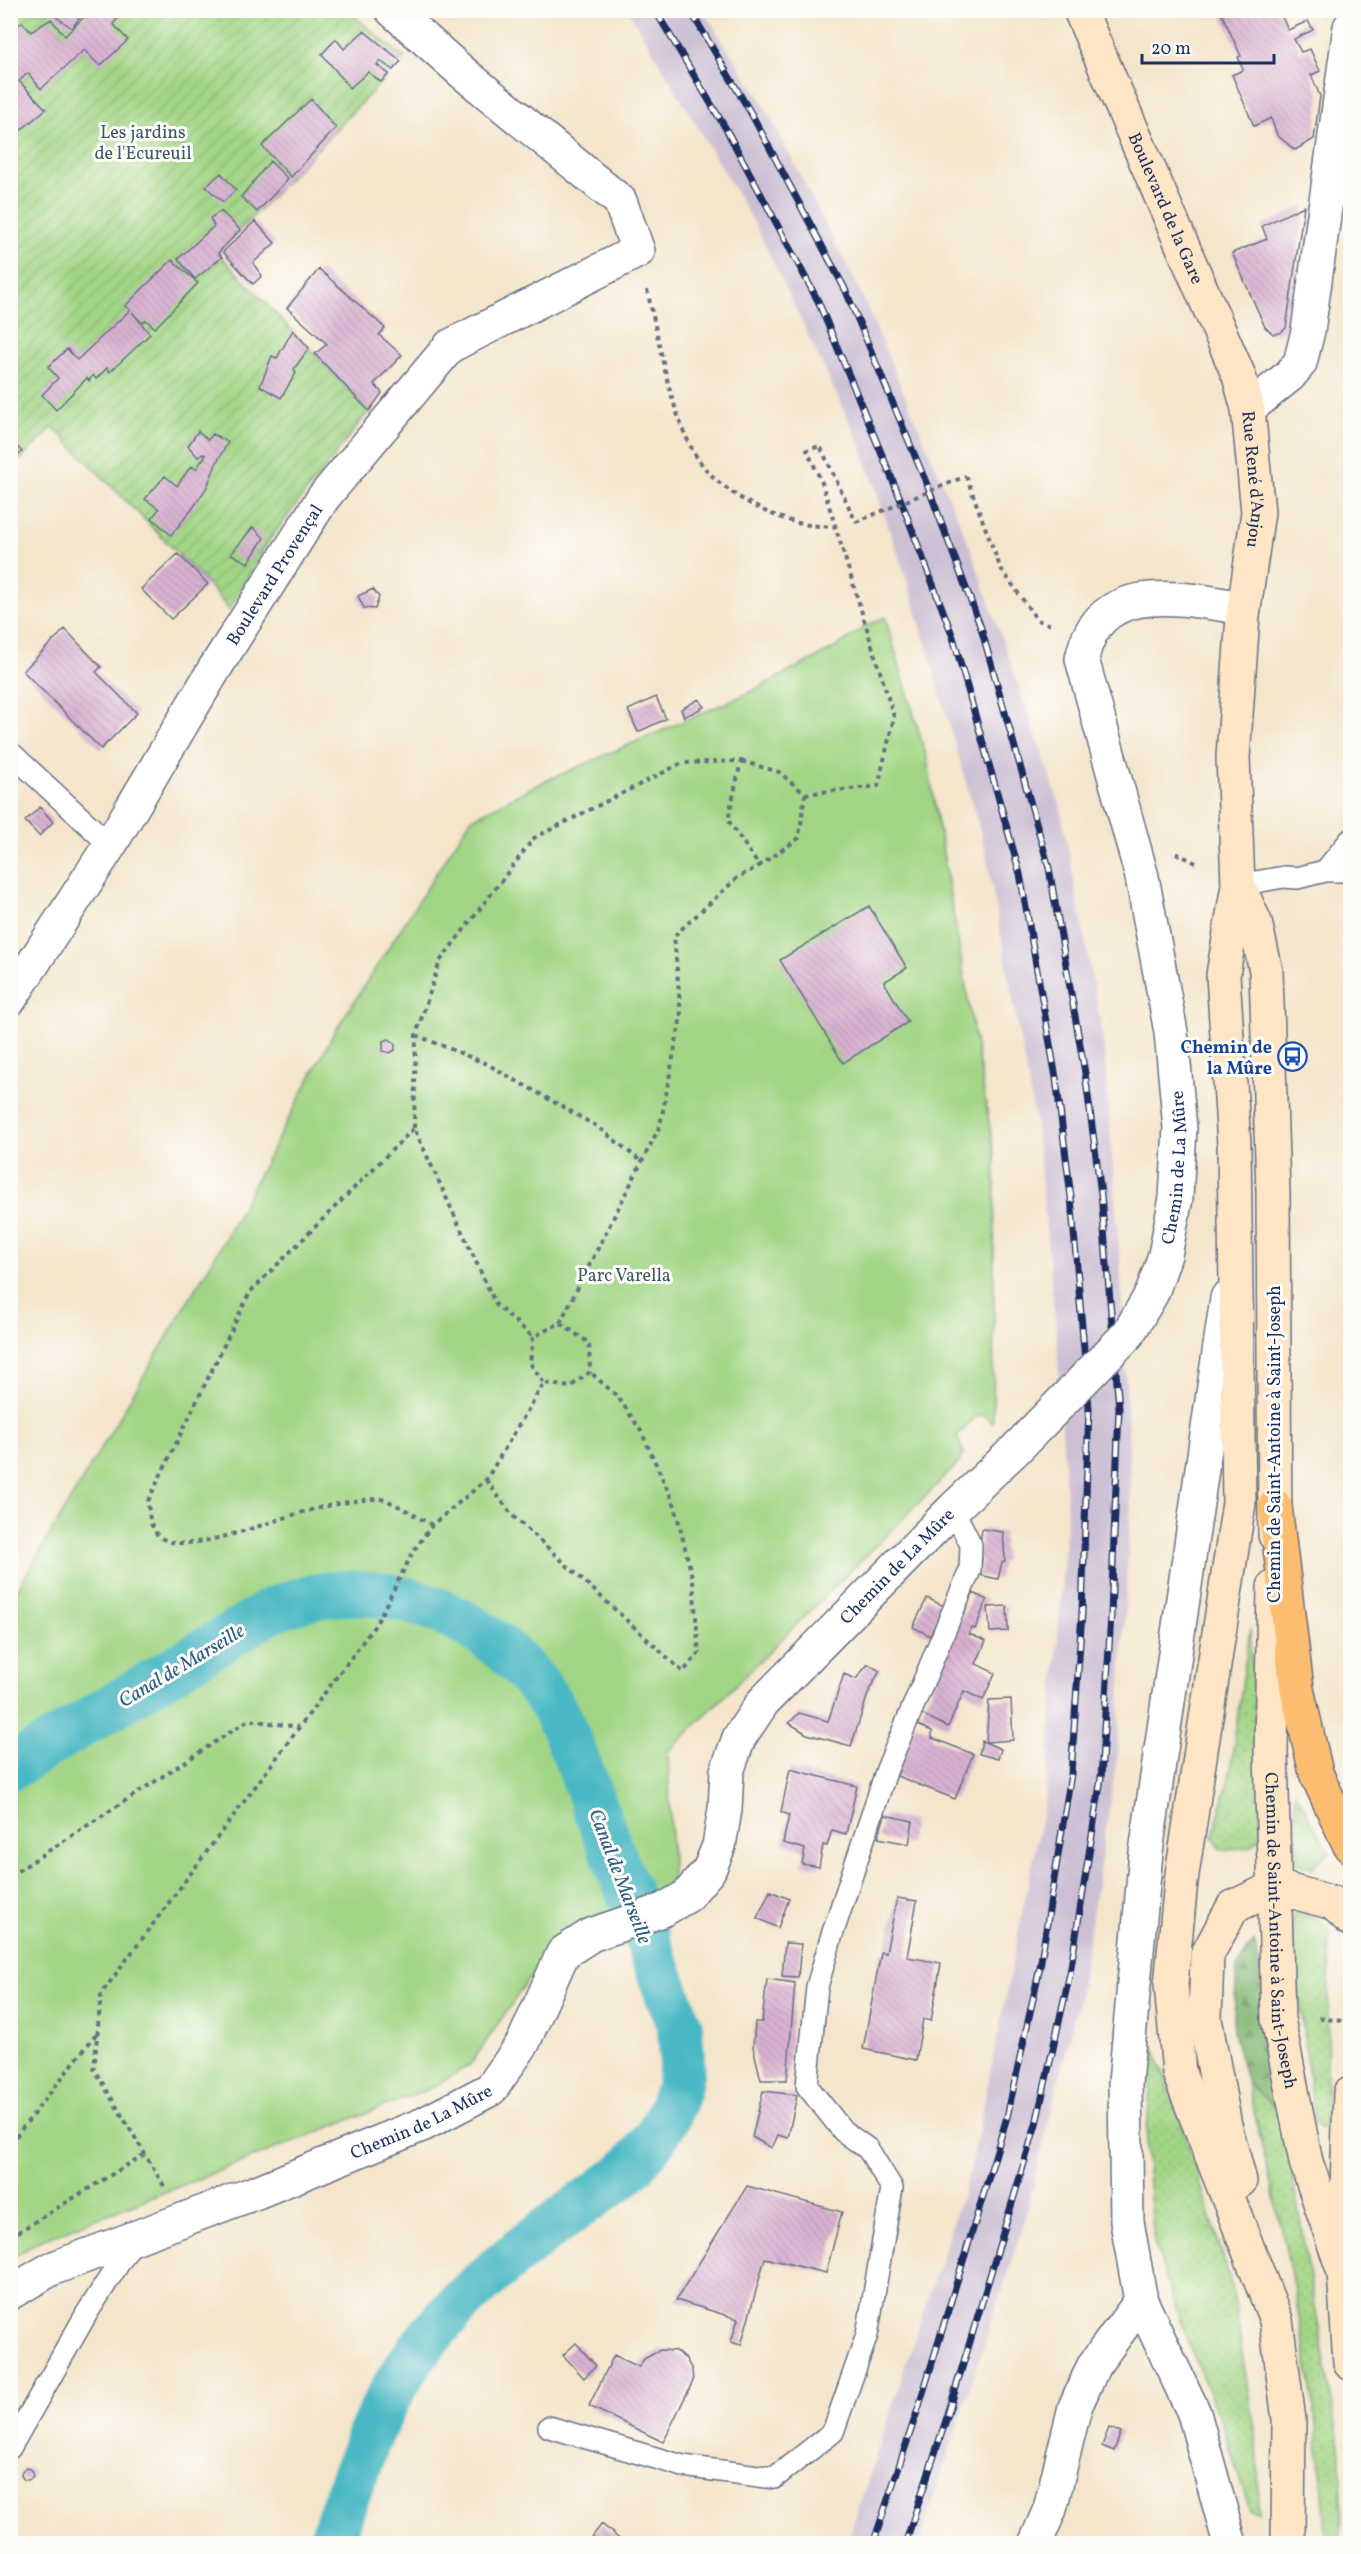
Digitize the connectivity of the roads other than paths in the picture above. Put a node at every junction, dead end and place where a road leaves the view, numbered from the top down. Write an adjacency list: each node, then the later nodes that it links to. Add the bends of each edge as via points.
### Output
1 (392, 10): 9 (street, Boulevard Provençal, via 620,201 638,251 450,346 323,498 215,668)
2 (1080, 10): 5 (main road, Boulevard de la Gare, via 1239,376)
3 (1350, 27): 4 (street, Rue René d'Anjou)
4 (1344, 136): 5 (street, Rue René d'Anjou, via 1300,363)
5 (1248, 409): 6 (main road, Rue René d'Anjou, via 1258,512)
6 (1244, 608): 12 (main road, Rue René d'Anjou, via 1233,757); 16 (street, Chemin de La Mûre, bridge, via 1174,597 1148,598 1126,603 1103,617 1086,639 1082,659 1142,877 1171,1032 1180,1128 1176,1198 1165,1255 1152,1293 1128,1334)
7 (10, 752): 9 (lane)
8 (1350, 840): 10 (lane)
9 (110, 845): 13 (street, Boulevard Provençal)
10 (1325, 871): 11 (lane); 12 (lane)
11 (1350, 871)
12 (1238, 885): 14 (main road, Chemin de Saint-Antoine à Saint-Joseph, via 1223,975 1234,1145); 15 (main road, Chemin de Saint-Antoine à Saint-Joseph, via 1255,922 1266,971 1273,1192)
13 (10, 999)
14 (1234, 1248): 24 (street, Chemin de Saint-Antoine à Saint-Joseph, via 1146,1852 1125,2083 1127,2222); 25 (main road, Chemin de Saint-Antoine à Saint-Joseph, via 1239,1503 1181,1881 1171,1984 1179,2073)
15 (1275, 1506): 17 (highway, via 1297,1689 1316,1773); 18 (main road, Chemin de Saint-Antoine à Saint-Joseph, via 1271,1751)
16 (953, 1509): 21 (street, Chemin de La Mûre, via 763,1702 739,1738 727,1771 719,1846 709,1870 687,1896 663,1910 591,1935 563,1953 523,2043 491,2089 424,2124 257,2192); 27 (lane, via 971,1545 970,1570 887,1769 817,1988 807,2086 843,2131 868,2149 892,2188 867,2335 833,2432 774,2478 683,2466)
17 (1350, 1846)
18 (1276, 1887): 19 (main road, via 1333,1904); 22 (main road, Chemin de Saint-Antoine à Saint-Joseph, via 1278,2019 1306,2162); 25 (main road, via 1233,1907 1207,1955 1205,2019 1225,2125)
19 (1350, 1919)
20 (1350, 2093): 22 (main road)
21 (137, 2235): 23 (street, Chemin de La Mûre, via 51,2269); 28 (lane, via 87,2313)
22 (1344, 2272): 26 (main road, Chemin de Saint-Antoine à Saint-Joseph)
23 (10, 2293)
24 (1141, 2301): 30 (street, via 1094,2365 1074,2407 1050,2509); 31 (street, Chemin de Saint-Antoine à Saint-Joseph, via 1194,2413)
25 (1276, 2320): 29 (main road, Chemin de Saint-Antoine à Saint-Joseph, via 1288,2420)
26 (1350, 2363)
27 (549, 2427)
28 (10, 2448)
29 (1289, 2540)
30 (1035, 2544)
31 (1230, 2544)

